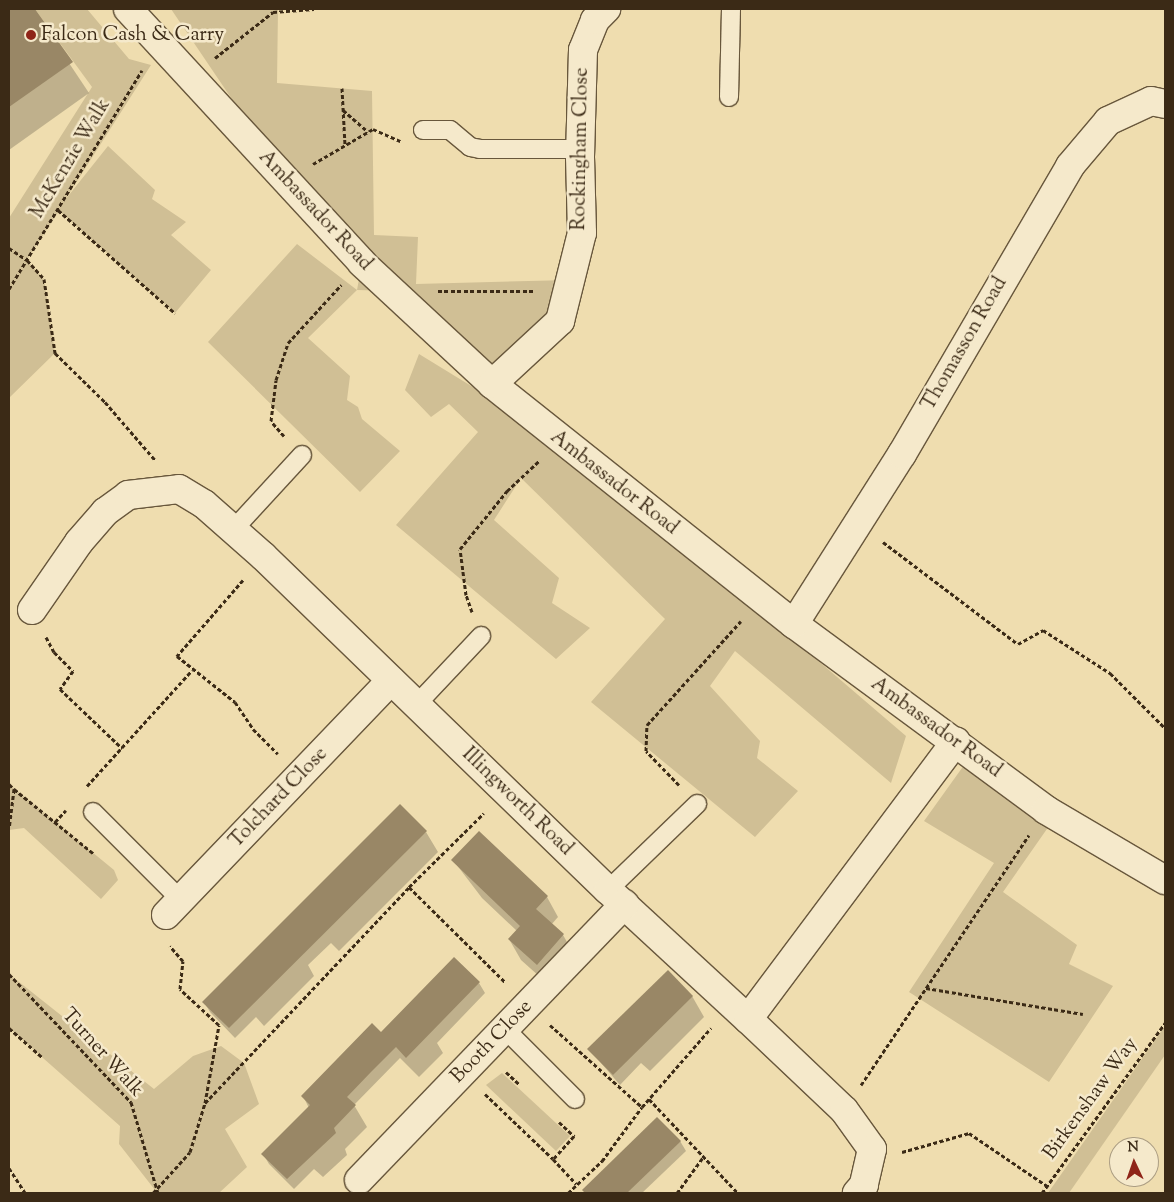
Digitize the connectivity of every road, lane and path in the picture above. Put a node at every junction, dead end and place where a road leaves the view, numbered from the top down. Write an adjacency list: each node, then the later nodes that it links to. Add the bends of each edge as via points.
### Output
1 (128, 9): 5 (street, Ambassador Road)
2 (314, 9): 6 (path, via 273,12)
3 (731, 9): 8 (lane)
4 (592, 12): 14 (street, Rockingham Close, via 583,50)
5 (158, 43): 6 (street, Ambassador Road); 15 (path, McKenzie Walk)
6 (189, 79): 18 (street, Ambassador Road)
7 (342, 88): 10 (path)
8 (729, 97)
9 (1165, 104): 27 (street, Thomasson Road, via 1151,101 1108,121 1070,166)
10 (343, 110): 12 (path); 13 (path)
11 (423, 130): 14 (lane, via 450,130 470,147 480,149)
12 (368, 132)
13 (345, 145)
14 (580, 149): 21 (street, Rockingham Close, via 582,234)
15 (58, 210): 17 (path, McKenzie Walk); 22 (path)
16 (9, 248): 17 (path)
17 (27, 260): 19 (path, McKenzie Walk); 26 (path, via 44,279 55,353 104,402)
18 (362, 263): 20 (street, Ambassador Road); 25 (path, via 288,342 276,380 271,421)
19 (9, 289)
20 (392, 291): 21 (path); 23 (street, Ambassador Road)
21 (568, 291): 23 (street, Rockingham Close, via 560,322)
22 (175, 314)
23 (492, 384): 24 (street, Ambassador Road)
24 (561, 441): 30 (street, Ambassador Road); 33 (path, via 508,491 460,549 466,595)
25 (302, 454): 28 (lane)
26 (179, 489): 28 (street, Illingworth Road, via 204,504); 31 (street, via 128,495 105,512 79,542)
27 (858, 524): 32 (street, Thomasson Road); 37 (path, via 1018,644 1043,630 1110,673)
28 (233, 530): 29 (street, Illingworth Road)
29 (263, 556): 34 (path, via 177,656); 35 (street, Illingworth Road)
30 (762, 598): 32 (street, Ambassador Road); 46 (path, via 647,725 646,751)
31 (32, 610): 39 (path, via 54,652 73,671 60,689)
32 (794, 624): 38 (street, Ambassador Road)
33 (481, 636): 36 (lane)
34 (192, 670): 39 (path); 40 (path, via 235,702 253,730)
35 (392, 680): 36 (street, Illingworth Road); 40 (street, Tolchard Close)
36 (416, 705): 44 (street, Illingworth Road)
37 (1165, 728)
38 (956, 741): 47 (street, Ambassador Road); 59 (street)
39 (122, 748): 42 (path)
40 (299, 777): 55 (street, Tolchard Close)
41 (9, 784): 43 (path)
42 (85, 788)
43 (14, 789): 49 (path); 50 (path)
44 (506, 791): 53 (path); 54 (street, Illingworth Road)
45 (73, 802): 49 (path)
46 (697, 804): 54 (lane)
47 (1046, 810): 52 (street, Ambassador Road); 57 (path)
48 (93, 812): 55 (lane)
49 (55, 822): 51 (path)
50 (9, 827)
51 (100, 859)
52 (1165, 880)
53 (409, 886): 58 (path); 70 (path)
54 (616, 897): 58 (street, Booth Close); 59 (street, Illingworth Road)
55 (174, 907): 70 (path, via 170,946 183,961 180,989 220,1025)
56 (9, 975): 81 (path, Turner Walk, via 131,1102)
57 (926, 988): 60 (path); 72 (path)
58 (528, 1005): 63 (street, Booth Close); 71 (path)
59 (740, 1011): 69 (path); 72 (street, Illingworth Road)
60 (1083, 1014)
61 (1165, 1023): 80 (path, Birkenshaw Way)
62 (9, 1028): 65 (path)
63 (505, 1029): 64 (street, Booth Close); 68 (lane)
64 (484, 1051): 66 (street, Booth Close); 67 (path)
65 (42, 1057)
66 (463, 1073): 75 (path); 78 (street, Booth Close)
67 (526, 1090)
68 (575, 1100)
69 (649, 1100): 71 (path); 74 (path)
70 (205, 1103): 81 (path, via 190,1152)
71 (642, 1107): 79 (path, via 602,1161)
72 (844, 1110): 76 (street, Illingworth Road, via 872,1149)
73 (553, 1116): 75 (path, via 574,1136)
74 (704, 1156): 84 (path); 85 (path)
75 (553, 1159): 79 (path)
76 (869, 1164): 80 (path, via 969,1133); 86 (street, via 864,1185)
77 (9, 1168): 82 (path)
78 (359, 1180)
79 (576, 1184): 83 (path)
80 (1047, 1186): 87 (path, Birkenshaw Way)
81 (155, 1192)
82 (25, 1193)
83 (569, 1193)
84 (677, 1193)
85 (738, 1193)
86 (857, 1193)
87 (1042, 1193)

